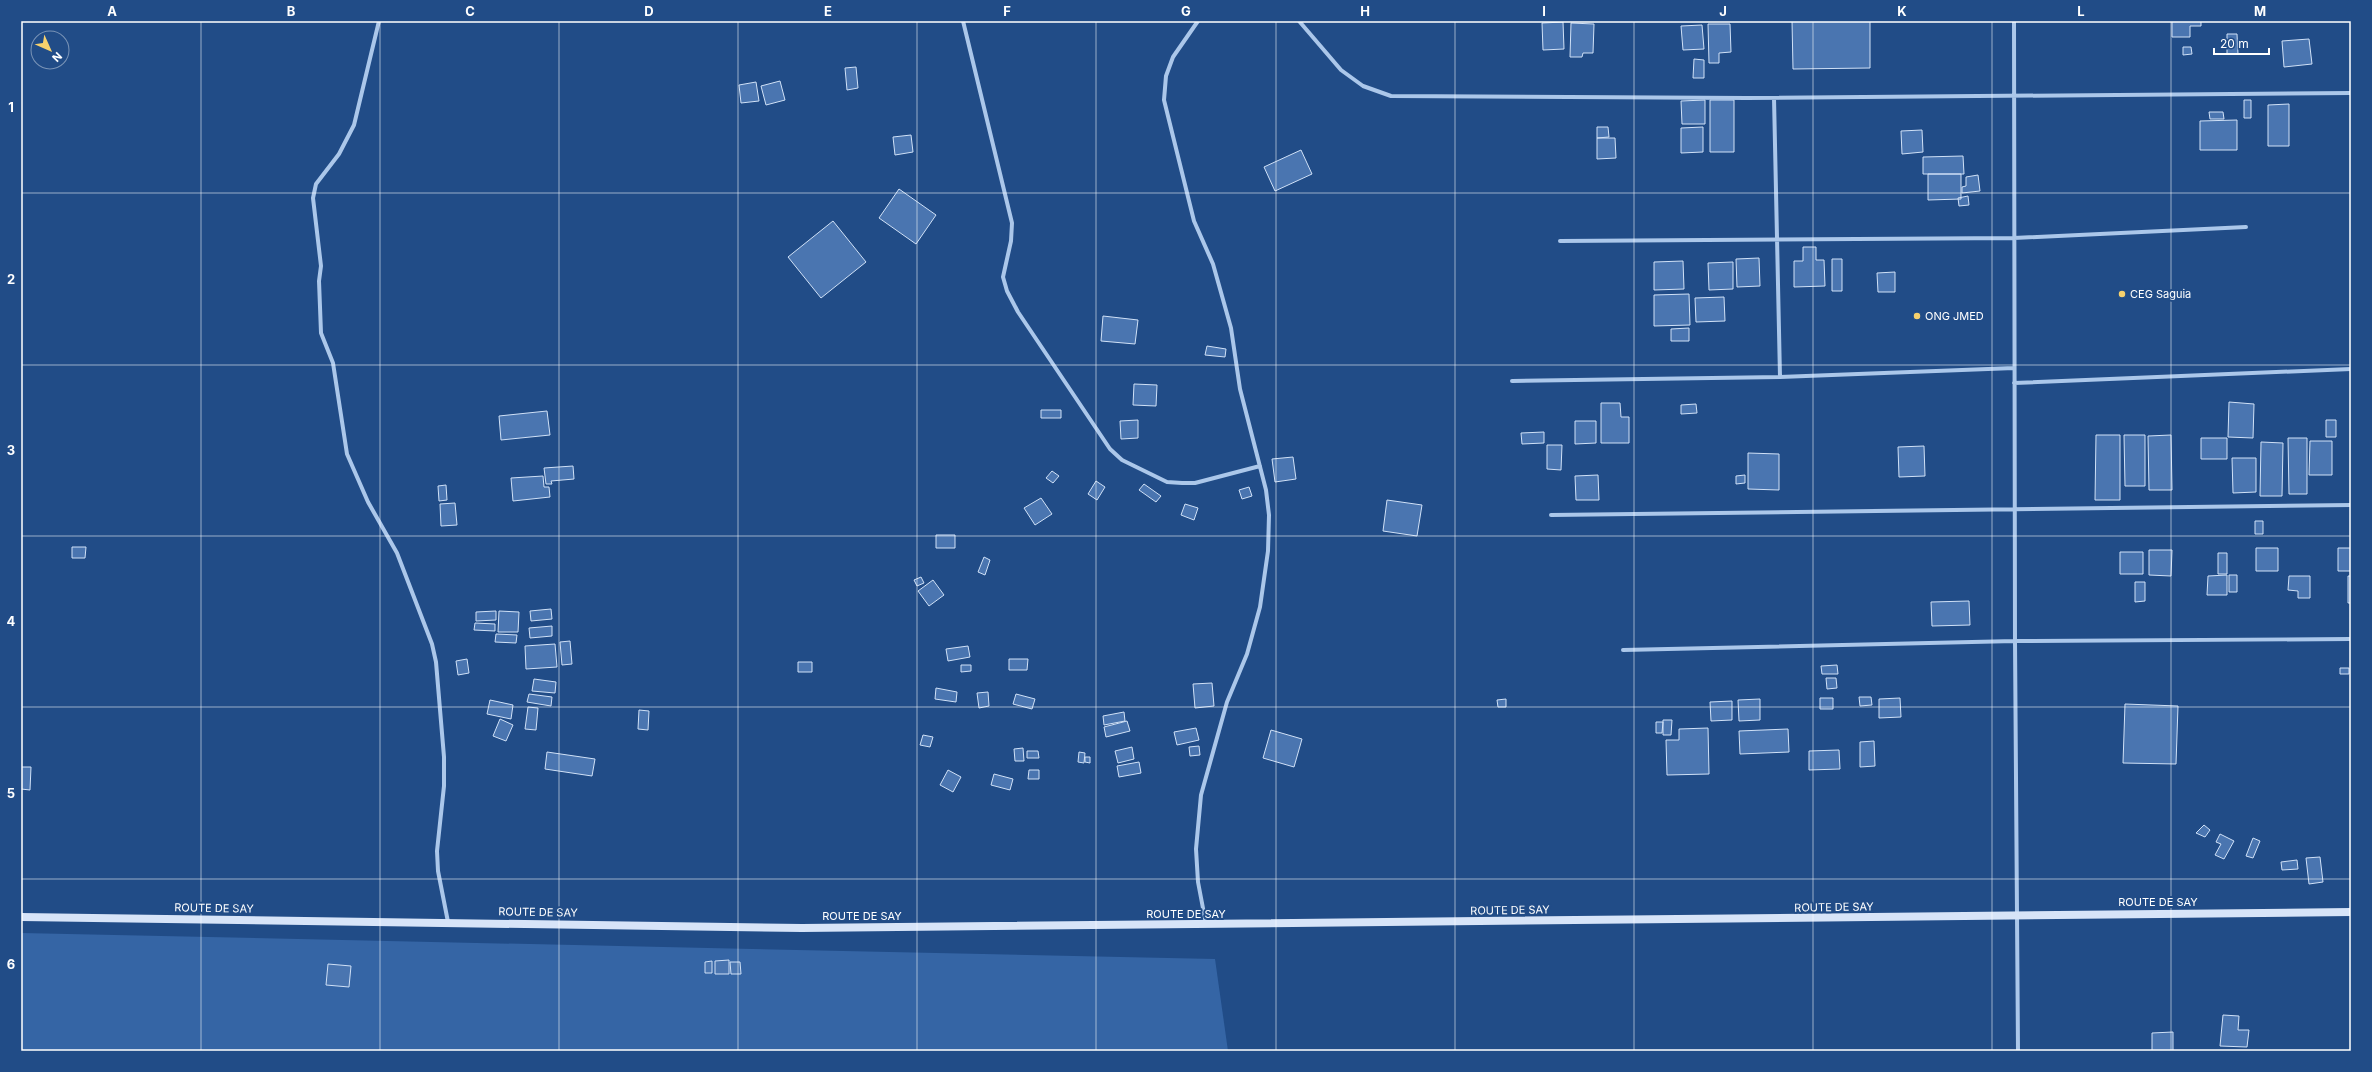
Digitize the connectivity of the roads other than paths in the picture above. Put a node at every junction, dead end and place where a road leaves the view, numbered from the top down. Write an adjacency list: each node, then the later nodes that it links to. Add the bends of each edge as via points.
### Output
1 (379, 21): 28 (street, via 354,125 338,154 316,184 312,198 321,266 321,333 333,363 347,454 368,502 398,553 432,644 436,662 444,757 443,801 437,851 438,871)
2 (962, 21): 18 (street, via 1012,224 1003,276 1018,312 1110,449 1122,460 1167,482 1182,484)
3 (1198, 21): 18 (street, via 1173,57 1166,76 1164,100 1194,221 1214,264 1231,328 1240,389)
4 (1299, 21): 8 (street, via 1341,70 1363,86 1392,96)
5 (2014, 21): 7 (street)
6 (2351, 93): 7 (street)
7 (2014, 96): 8 (street); 10 (street)
8 (1774, 98): 11 (street)
9 (2246, 227): 10 (street)
10 (2014, 238): 11 (street); 13 (street)
11 (1776, 239): 12 (street); 15 (street)
12 (1560, 241)
13 (2014, 368): 15 (street); 17 (street)
14 (2351, 369): 17 (street)
15 (1780, 377): 16 (street)
16 (1512, 381)
17 (2014, 383): 20 (street)
18 (1260, 466): 29 (street, via 1269,515 1268,551 1260,607 1247,654 1227,702 1200,795 1196,849 1198,882)
19 (2351, 505): 20 (street)
20 (2015, 509): 21 (street); 23 (street)
21 (1551, 515)
22 (2351, 640): 23 (street)
23 (2015, 641): 24 (street); 26 (street)
24 (1623, 650)
25 (2351, 912): 26 (main road, ROUTE DE SAY)
26 (2018, 914): 29 (main road, ROUTE DE SAY); 30 (street)
27 (21, 917): 28 (main road, ROUTE DE SAY)
28 (448, 922): 29 (main road, ROUTE DE SAY, via 802,928)
29 (1206, 925)
30 (2018, 1051)

